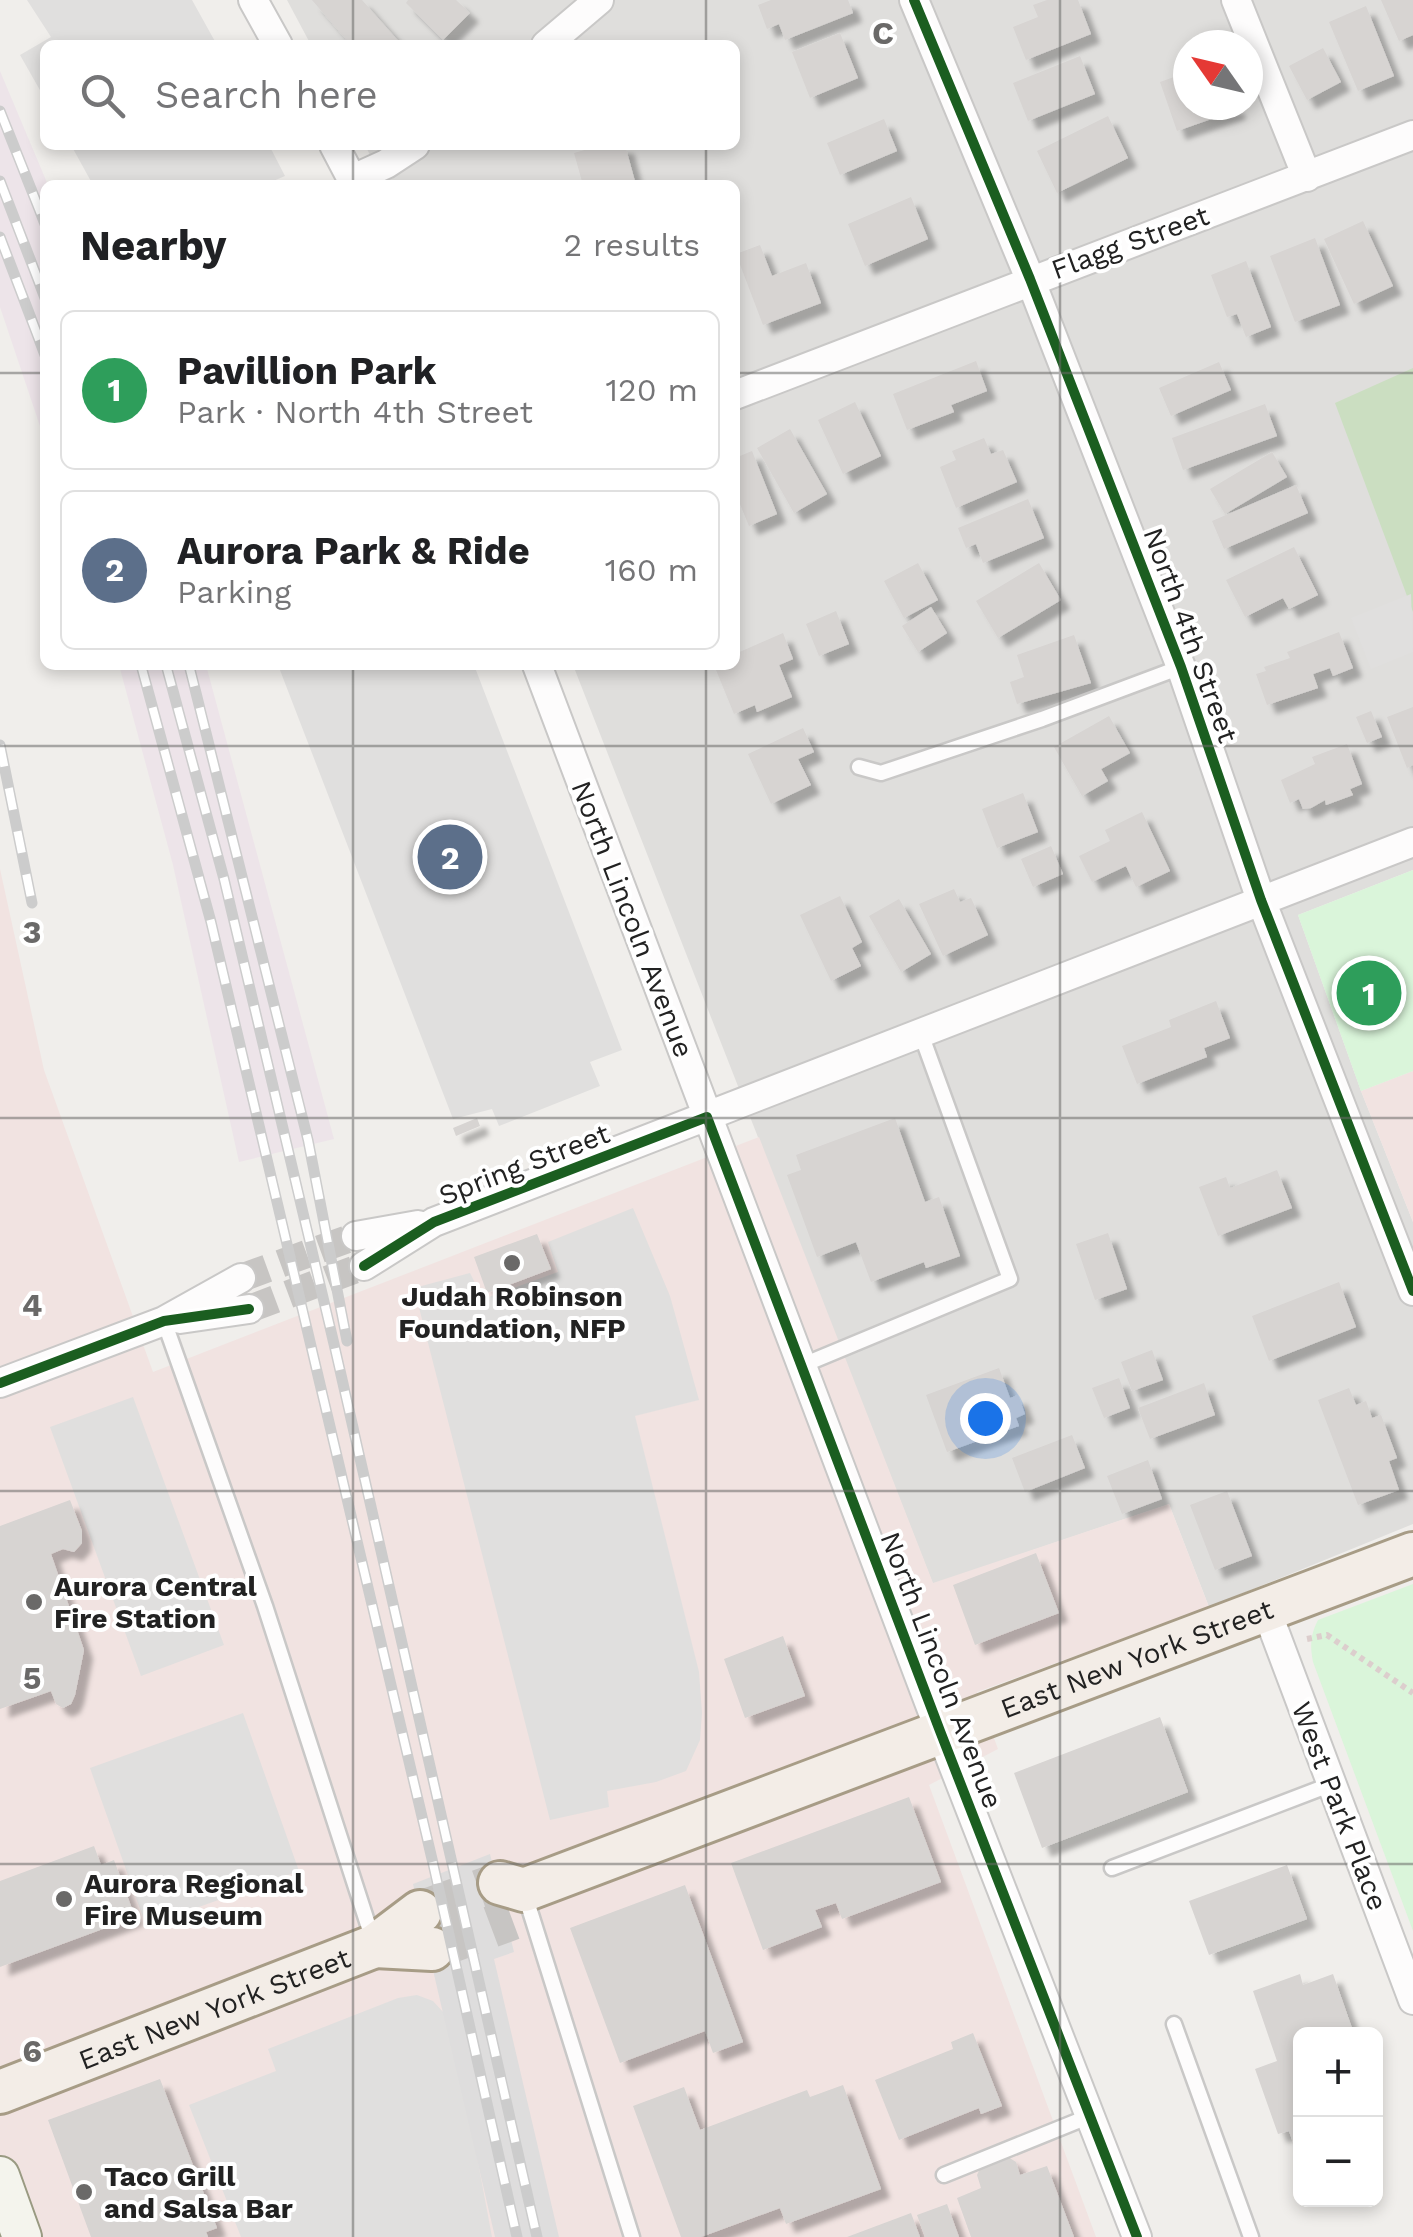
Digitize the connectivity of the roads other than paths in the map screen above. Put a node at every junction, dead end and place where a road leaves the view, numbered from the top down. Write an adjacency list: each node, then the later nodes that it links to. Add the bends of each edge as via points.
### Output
1 (253, 0): 5 (street)
2 (599, 0): 6 (street)
3 (914, 0): 13 (street, North 4th Street)
4 (1236, 0): 10 (street)
5 (275, 40)
6 (552, 40)
7 (1413, 135): 10 (street, Flagg Street)
8 (337, 150): 11 (street)
9 (407, 150): 12 (street)
10 (1307, 176): 13 (street, Flagg Street)
11 (353, 180)
12 (358, 180)
13 (1030, 279): 14 (street, Flagg Street); 15 (street, North 4th Street)
14 (740, 393)
15 (1181, 667): 17 (lane, via 881,773); 19 (street, North 4th Street)
16 (539, 670): 21 (street, North Lincoln Avenue)
17 (860, 767)
18 (1413, 842): 19 (street, Spring Street)
19 (1261, 900): 20 (street, Spring Street); 26 (street, North 4th Street)
20 (922, 1034): 21 (street, Spring Street); 29 (lane, via 1010,1279)
21 (707, 1118): 22 (street, Spring Street); 29 (street, North Lincoln Avenue)
22 (434, 1222): 23 (street, Spring Street); 24 (street, Spring Street)
23 (356, 1236)
24 (364, 1266)
25 (241, 1278): 28 (street)
26 (1413, 1291)
27 (249, 1309): 28 (street)
28 (164, 1322): 30 (street); 38 (lane, via 265,1606)
29 (803, 1365): 33 (street, North Lincoln Avenue)
30 (0, 1383)
31 (1413, 1554): 32 (main road, East New York Street)
32 (1267, 1612): 33 (main road, East New York Street); 34 (street, West Park Place)
33 (940, 1731): 36 (main road, East New York Street); 42 (street, North Lincoln Avenue)
34 (1332, 1784): 35 (lane); 39 (street, West Park Place)
35 (1112, 1868)
36 (512, 1897): 46 (lane)
37 (426, 1931): 38 (main road, East New York Street)
38 (374, 1946): 41 (main road, East New York Street)
39 (1413, 2000)
40 (1174, 2024): 48 (lane)
41 (0, 2092)
42 (1090, 2116): 43 (lane); 47 (street, North Lincoln Avenue)
43 (944, 2174)
44 (0, 2176): 45 (main road)
45 (22, 2237)
46 (632, 2237)
47 (1137, 2237)
48 (1251, 2237)

